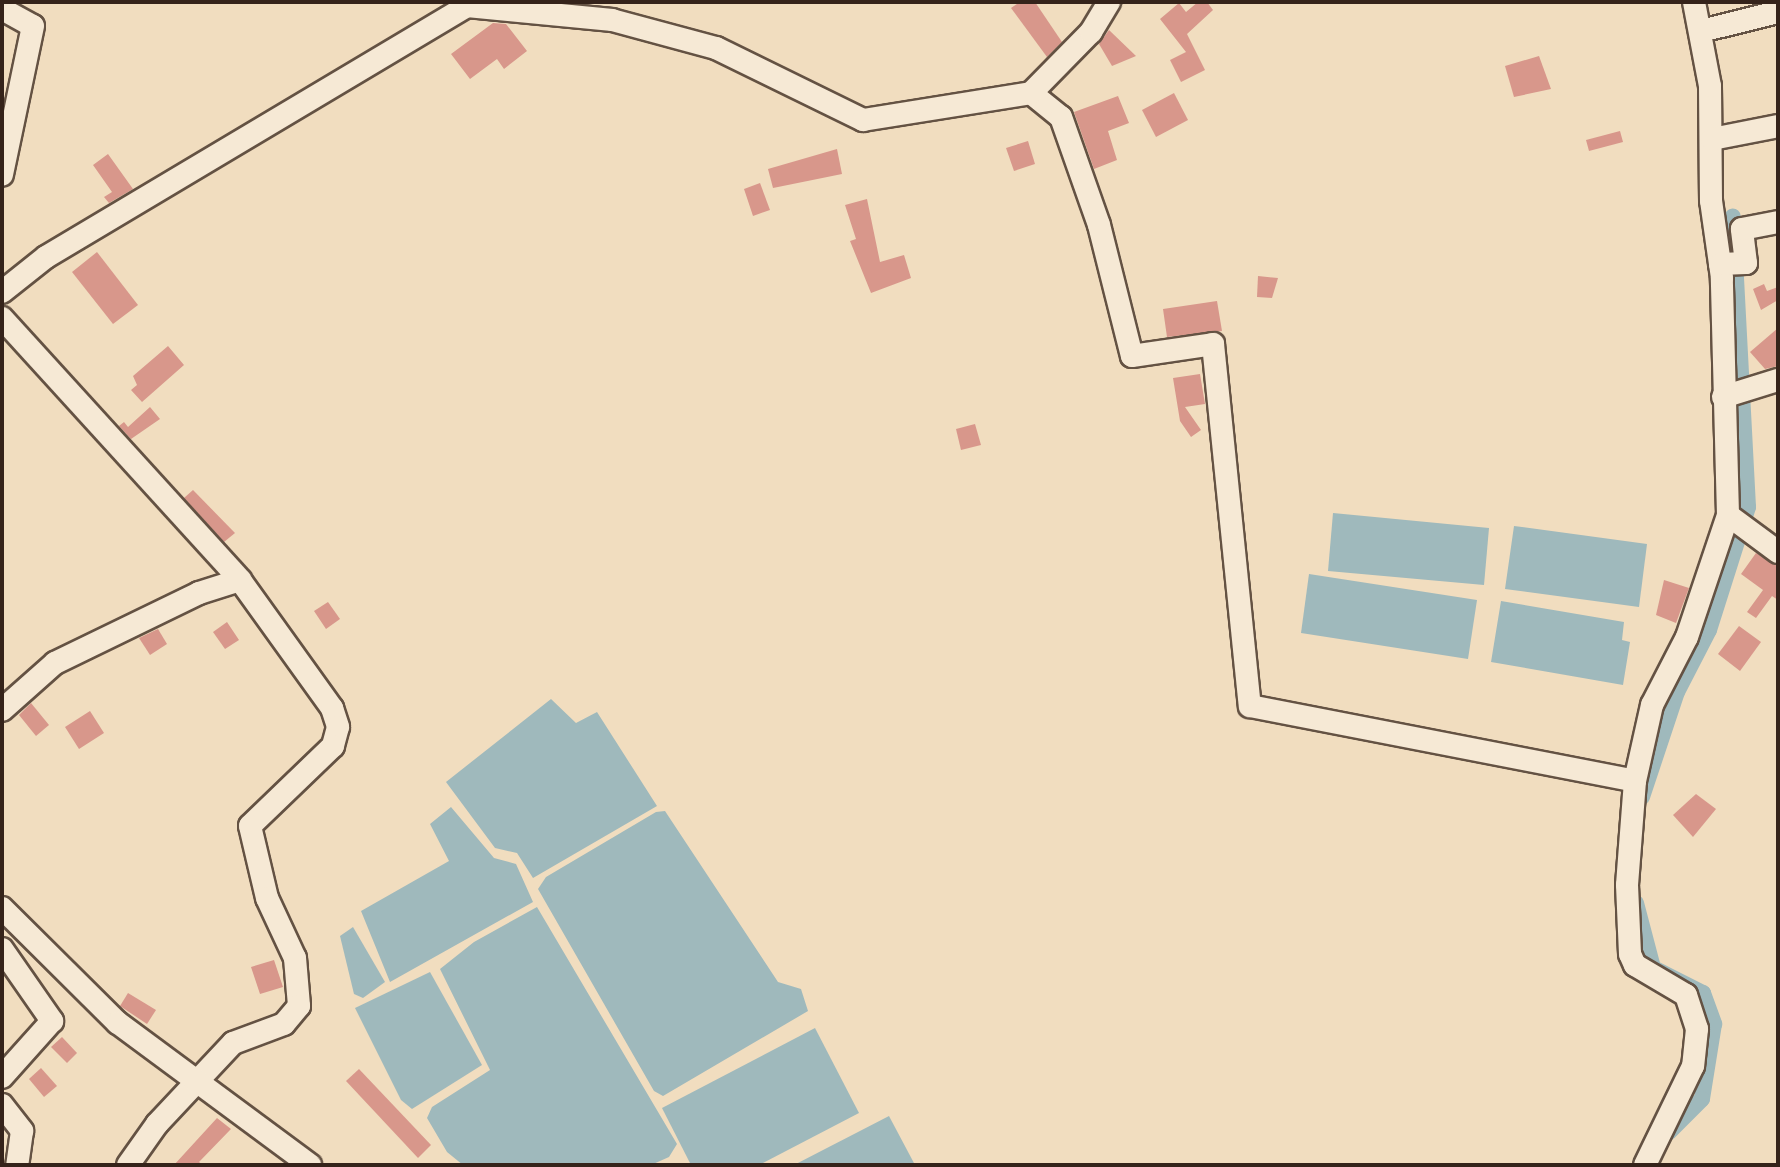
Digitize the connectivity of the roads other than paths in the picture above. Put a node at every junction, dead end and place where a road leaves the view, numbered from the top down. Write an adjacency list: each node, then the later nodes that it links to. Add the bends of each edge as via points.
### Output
1 (33, 2): 8 (street)
2 (1109, 2): 10 (street, via 1091,32)
3 (1694, 2): 9 (street)
4 (465, 4): 5 (street); 16 (street, via 46,257)
5 (524, 7): 10 (street, via 612,20 716,48 863,120)
6 (2, 9): 8 (street)
7 (1778, 12): 9 (street)
8 (33, 26): 13 (street)
9 (1701, 31): 12 (street)
10 (1031, 93): 24 (street, via 1061,117 1099,225 1132,356 1213,344 1250,706)
11 (1778, 126): 12 (street)
12 (1712, 139): 15 (street, via 1711,201)
13 (2, 175)
14 (1778, 222): 15 (street, via 1742,229 1746,263)
15 (1720, 264): 19 (street)
16 (2, 292)
17 (2, 318): 22 (street)
18 (1778, 380): 19 (street)
19 (1723, 397): 20 (street)
20 (1728, 515): 21 (street); 24 (street, via 1687,637 1652,705)
21 (1778, 552)
22 (240, 580): 23 (street, via 186,598 55,663); 28 (street, via 332,708 338,727 333,746 250,826 267,898 295,958 299,1006 284,1024 233,1043)
23 (2, 710)
24 (1635, 781): 33 (street, via 1627,885 1630,954 1635,965 1686,995 1697,1029 1693,1066)
25 (2, 908): 28 (street, via 118,1023)
26 (2, 949): 27 (street, via 52,1021)
27 (2, 1077)
28 (198, 1082): 31 (street, via 157,1124); 32 (street)
29 (2, 1105): 30 (street, via 22,1131)
30 (17, 1165)
31 (128, 1165)
32 (310, 1165)
33 (1645, 1165)

